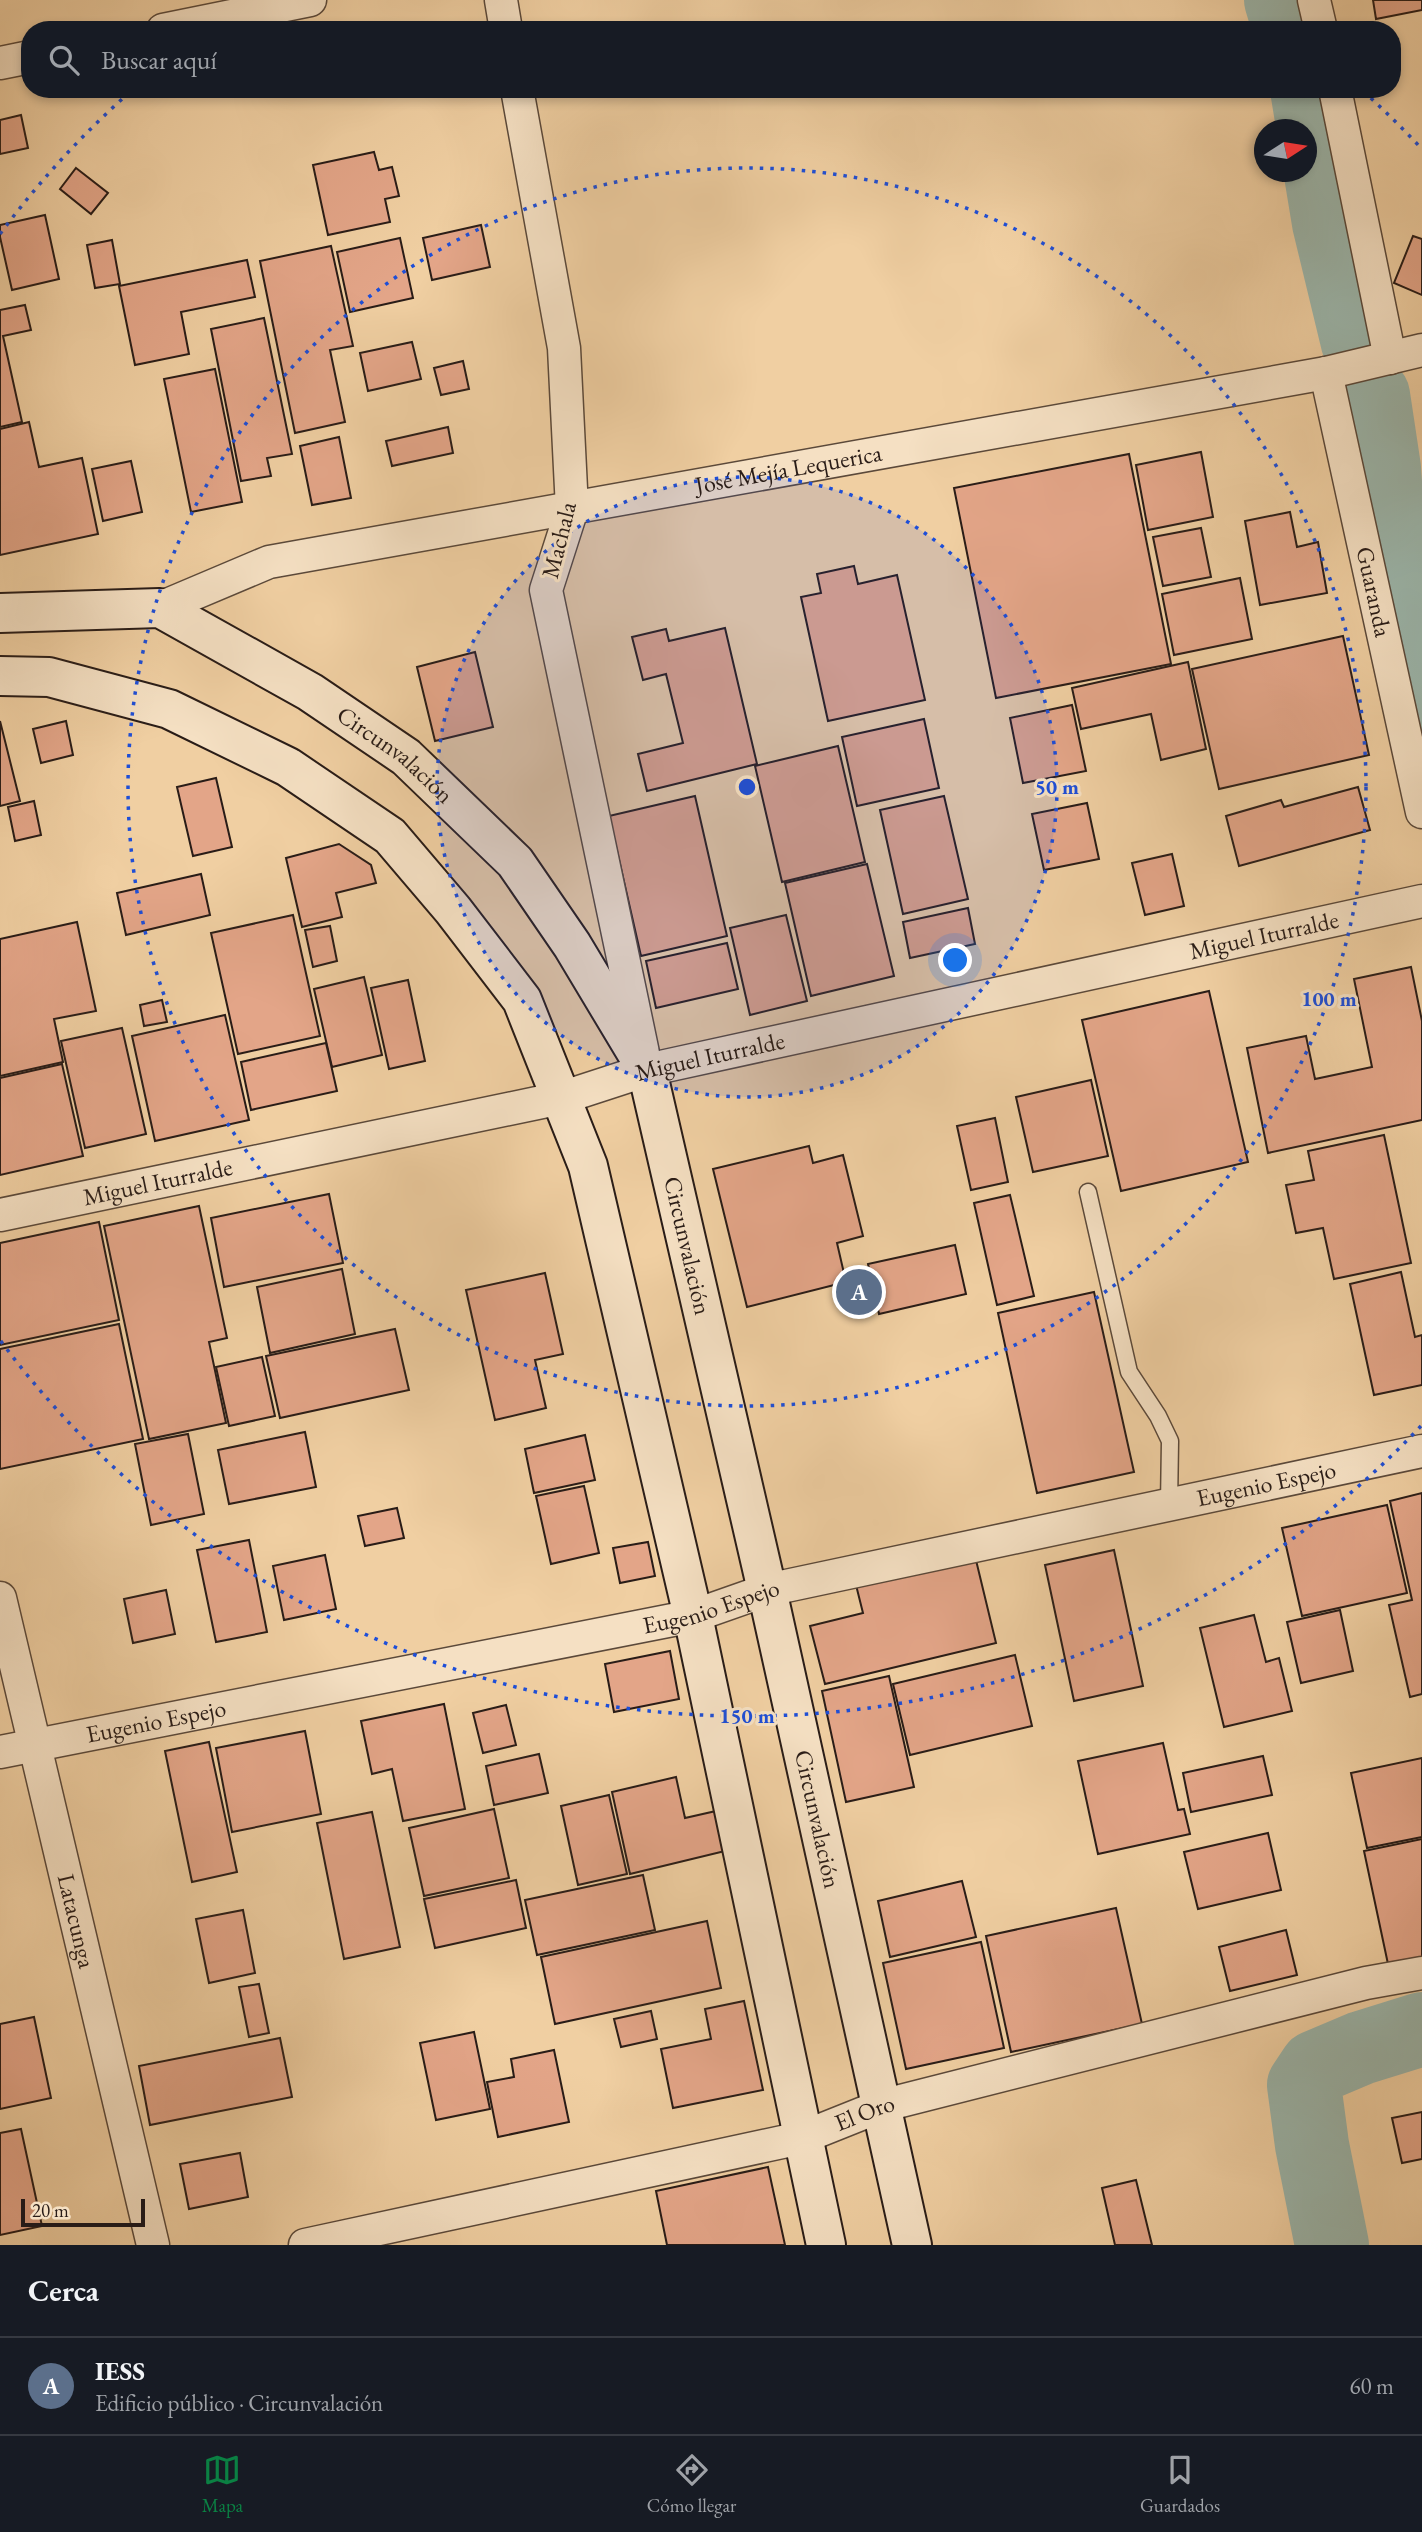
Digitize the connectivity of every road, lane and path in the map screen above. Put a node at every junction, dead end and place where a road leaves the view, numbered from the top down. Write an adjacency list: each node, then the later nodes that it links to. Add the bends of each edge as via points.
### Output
1 (310, 0): 4 (street)
2 (500, 0): 5 (street)
3 (1314, 0): 6 (street)
4 (207, 21)
5 (504, 21)
6 (1319, 21)
7 (21, 59): 8 (street)
8 (0, 63)
9 (519, 98): 14 (street, Machala, via 564,348)
10 (1337, 98): 12 (street)
11 (1422, 350): 12 (street, José Mejía Lequerica)
12 (1390, 358): 13 (street, José Mejía Lequerica)
13 (1326, 373): 14 (street, José Mejía Lequerica); 18 (street, Guaranda)
14 (572, 509): 15 (street, José Mejía Lequerica, via 269,562); 20 (street, Machala, via 546,590)
15 (160, 608): 16 (main road); 20 (main road, Circunvalación, via 310,692 406,757 515,862 572,945)
16 (0, 613)
17 (0, 676): 21 (main road, via 48,677 169,709 288,768 390,836 522,1000)
18 (1422, 812)
19 (1422, 901): 20 (street, Miguel Iturralde)
20 (647, 1070): 21 (street, Miguel Iturralde); 26 (main road, Circunvalación)
21 (561, 1098): 23 (street, Miguel Iturralde); 28 (main road, via 588,1166)
22 (1088, 1192): 25 (lane, via 1129,1373 1170,1441)
23 (0, 1215)
24 (1422, 1451): 25 (street, Eugenio Espejo)
25 (1169, 1505): 26 (street, Eugenio Espejo)
26 (767, 1590): 28 (street, Eugenio Espejo); 32 (main road, Circunvalación)
27 (0, 1598): 29 (street, Latacunga)
28 (692, 1616): 29 (street, Eugenio Espejo); 33 (main road)
29 (34, 1744): 30 (street, Eugenio Espejo); 34 (street, Latacunga)
30 (0, 1752)
31 (1422, 1973): 32 (street, El Oro, via 1366,1983)
32 (881, 2106): 33 (street, El Oro); 37 (main road, Circunvalación)
33 (802, 2138): 35 (street, El Oro); 36 (main road)
34 (153, 2245)
35 (305, 2245)
36 (825, 2245)
37 (912, 2245)

